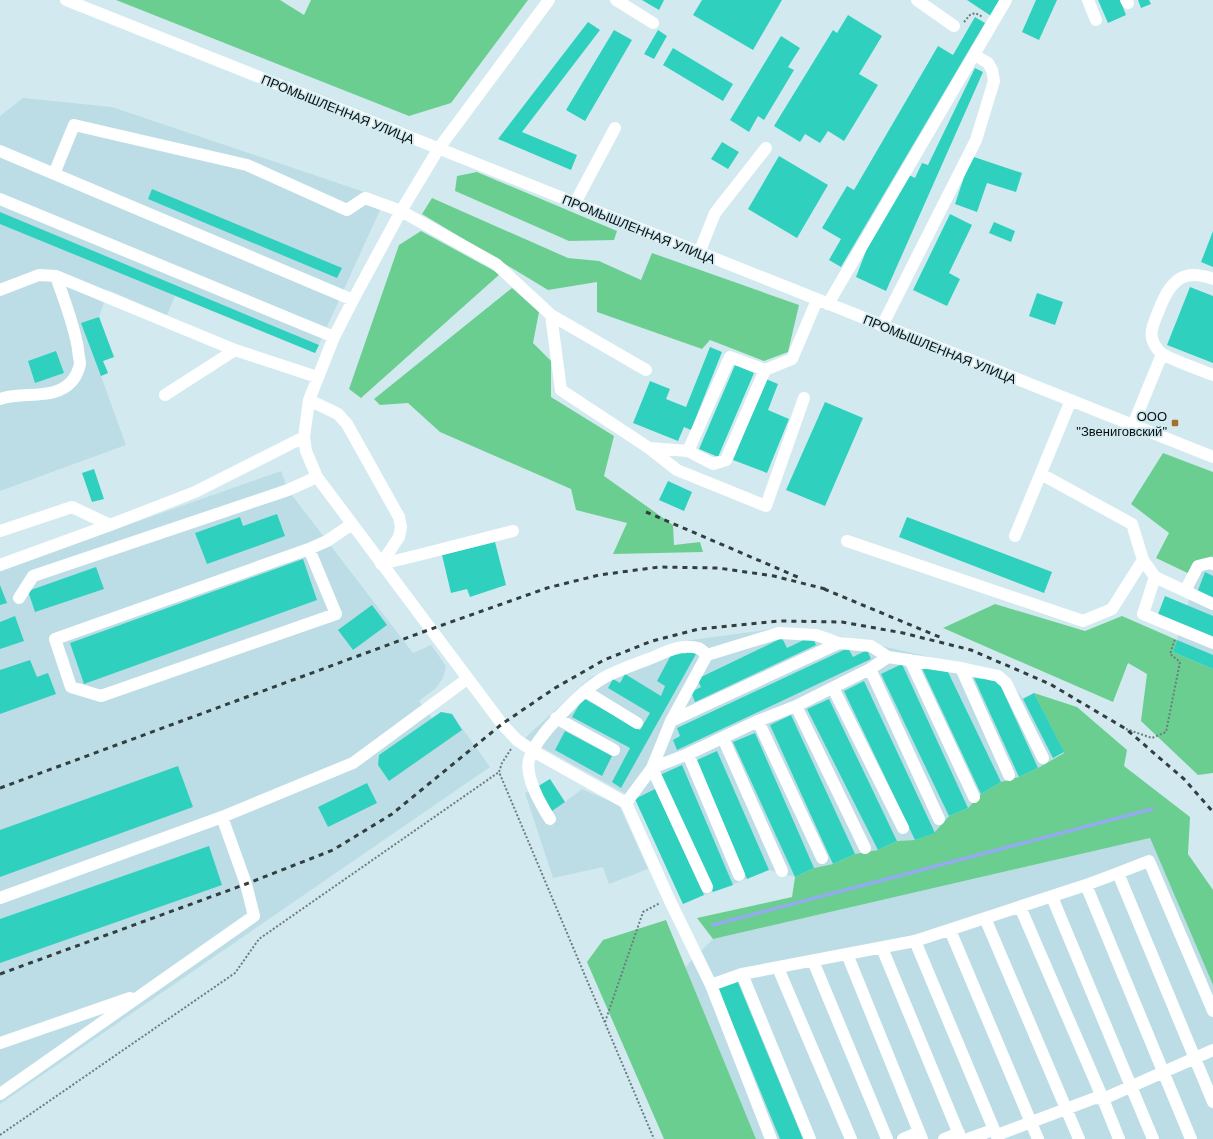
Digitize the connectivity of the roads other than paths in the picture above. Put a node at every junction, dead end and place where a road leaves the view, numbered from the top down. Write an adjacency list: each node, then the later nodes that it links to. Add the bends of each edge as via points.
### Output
1 (66, 0): 12 (street, ПРОМЫШЛЕННАЯ УЛИЦА)
2 (549, 0): 12 (street)
3 (616, 0): 8 (street)
4 (917, 0): 9 (street)
5 (1006, 0): 10 (street)
6 (1088, 0): 7 (street)
7 (1096, 20)
8 (653, 23)
9 (954, 26)
10 (974, 55): 24 (street); 26 (street, via 988,63 994,80 976,140)
11 (615, 128): 17 (street)
12 (439, 148): 17 (street, ПРОМЫШЛЕННАЯ УЛИЦА); 18 (street)
13 (766, 148): 19 (street, via 715,213)
14 (0, 151): 15 (street)
15 (54, 174): 18 (street, via 74,125 247,165 347,210 365,198); 23 (street)
16 (0, 200): 27 (street)
17 (575, 203): 19 (street, ПРОМЫШЛЕННАЯ УЛИЦА)
18 (401, 211): 23 (street); 25 (street, via 496,264)
19 (699, 253): 24 (street, ПРОМЫШЛЕННАЯ УЛИЦА)
20 (56, 276): 22 (street, via 39,275); 28 (street); 36 (street, via 75,334 80,363 75,378 67,387 54,392)
21 (1213, 279): 29 (street, via 1203,275 1192,275 1181,278 1172,285 1151,330 1151,338)
22 (0, 290)
23 (353, 300): 27 (street)
24 (823, 302): 26 (street, ПРОМЫШЛЕННАЯ УЛИЦА); 31 (street, via 792,359)
25 (551, 315): 30 (street); 41 (street, via 561,390)
26 (882, 326): 38 (street, ПРОМЫШЛЕННАЯ УЛИЦА)
27 (334, 337): 33 (street)
28 (235, 350): 33 (street); 34 (street)
29 (1162, 354): 32 (street); 39 (street)
30 (646, 370)
31 (765, 370): 42 (street, via 726,460 714,464); 42 (street, via 730,357)
32 (1213, 375)
33 (317, 377): 37 (street)
34 (165, 395)
35 (804, 398): 41 (street, via 766,506 677,470)
36 (0, 399)
37 (309, 400): 40 (street); 54 (street, via 338,414 347,424 399,517 399,537)
38 (1071, 400): 39 (street, ПРОМЫШЛЕННАЯ УЛИЦА); 44 (street)
39 (1133, 425): 43 (street, ПРОМЫШЛЕННАЯ УЛИЦА)
40 (304, 437): 45 (street, via 306,451); 47 (street, via 194,492)
41 (649, 448): 42 (street)
42 (688, 451)
43 (1213, 457)
44 (1041, 474): 50 (street); 53 (street, via 1132,524)
45 (317, 477): 46 (street); 59 (street, via 288,490 33,576)
46 (352, 524): 52 (street, via 327,541); 54 (street)
47 (110, 526): 48 (street, via 72,507); 56 (street)
48 (0, 531)
49 (513, 531): 54 (street)
50 (1015, 536)
51 (847, 541): 53 (street, via 1083,621 1112,609)
52 (309, 549): 52 (street, via 55,639 70,687 101,696 336,614)
53 (1143, 560): 57 (street)
54 (381, 564): 68 (street)
55 (1213, 564): 58 (street, via 1198,566)
56 (0, 565)
57 (1155, 577): 58 (street); 61 (street, via 1143,614)
58 (1185, 591): 60 (street)
59 (18, 598)
60 (1213, 604)
61 (1213, 643)
62 (839, 644): 63 (street, via 816,635 778,633); 64 (street, via 871,646); 73 (street)
63 (707, 655): 70 (street, via 699,648 681,646 608,675); 73 (street)
64 (888, 657): 65 (street); 67 (street)
65 (910, 660): 66 (street); 83 (street)
66 (961, 668): 80 (street, via 998,676 1006,683); 82 (street)
67 (870, 669): 69 (street); 87 (street)
68 (467, 678): 77 (street, via 502,724 517,740); 85 (street, via 353,763)
69 (833, 688): 71 (street); 88 (street)
70 (585, 691): 72 (street); 75 (street)
71 (796, 706): 74 (street); 89 (street)
72 (556, 718): 77 (street); 78 (street)
73 (671, 721): 81 (street)
74 (758, 721): 76 (street); 90 (street)
75 (637, 723)
76 (723, 738): 79 (street); 91 (street)
77 (533, 750): 84 (street); 86 (street, via 529,772 541,805)
78 (614, 750)
79 (688, 754): 81 (street); 93 (street)
80 (1043, 758)
81 (652, 768): 84 (street); 95 (street)
82 (1009, 775)
83 (974, 797)
84 (626, 802): 107 (street)
85 (222, 817): 97 (street); 108 (street, via 246,884 254,916)
86 (550, 819)
87 (939, 819)
88 (903, 828)
89 (865, 848)
90 (822, 858)
91 (782, 871)
92 (1118, 873): 94 (street); 109 (street, via 1149,861); 112 (street)
93 (739, 875)
94 (1086, 885): 96 (street); 113 (street)
95 (707, 887)
96 (1052, 896): 98 (street); 114 (street)
97 (0, 898)
98 (1020, 907): 99 (street); 116 (street)
99 (985, 918): 100 (street); 118 (street)
100 (950, 930): 101 (street); 119 (street)
101 (915, 941): 102 (street); 120 (street)
102 (882, 948): 103 (street); 122 (street)
103 (847, 954): 104 (street); 121 (street)
104 (813, 961): 105 (street); 126 (street)
105 (778, 968): 106 (street); 125 (street)
106 (742, 974): 107 (street); 124 (street)
107 (711, 985): 123 (street)
108 (144, 993): 110 (street); 115 (street)
109 (1213, 1011)
110 (0, 1043)
111 (1213, 1050): 112 (street)
112 (1194, 1058): 113 (street); 117 (street)
113 (1164, 1072): 114 (street); 133 (street)
114 (1132, 1086): 116 (street); 132 (street)
115 (0, 1094)
116 (1103, 1099): 118 (street, via 1095,1098); 131 (street)
117 (1213, 1102)
118 (1066, 1108): 119 (street); 130 (street)
119 (1031, 1122): 120 (street); 129 (street)
120 (996, 1135): 122 (street)
121 (920, 1136): 127 (street)
122 (963, 1137): 128 (street)
123 (771, 1139)
124 (810, 1139)
125 (851, 1139)
126 (887, 1139)
127 (903, 1139)
128 (944, 1139)
129 (1038, 1139)
130 (1079, 1139)
131 (1119, 1139)
132 (1153, 1139)
133 (1191, 1139)

